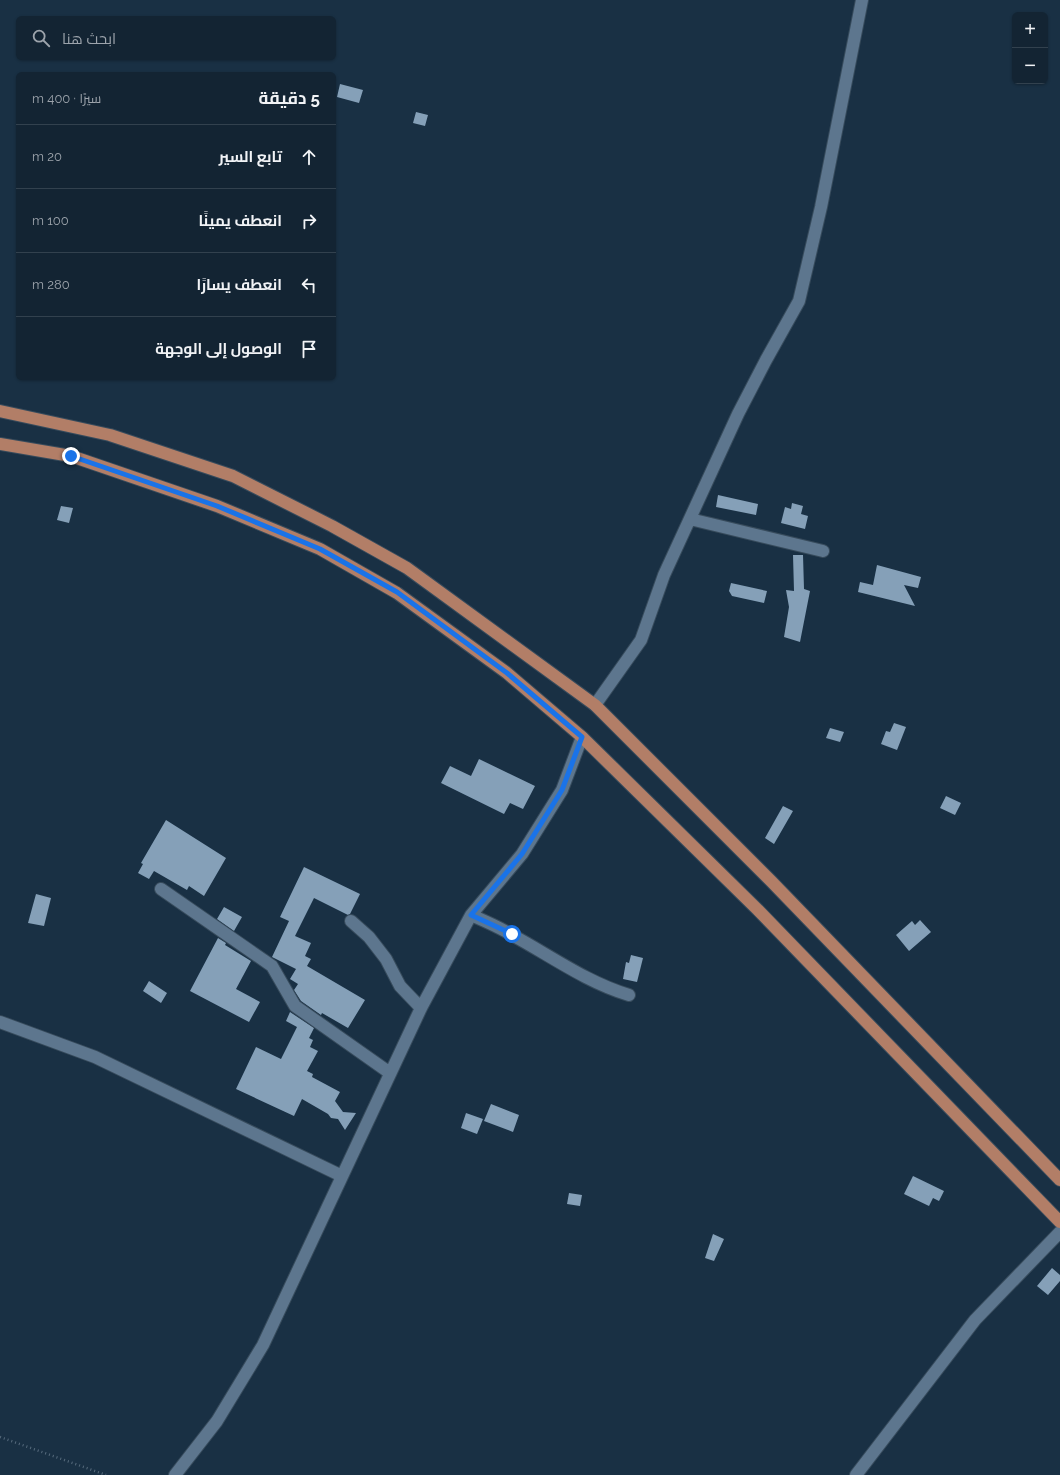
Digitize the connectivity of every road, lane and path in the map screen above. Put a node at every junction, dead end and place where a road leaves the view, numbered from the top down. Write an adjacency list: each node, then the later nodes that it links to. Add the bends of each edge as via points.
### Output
1 (862, 0): 4 (street, via 821,207 799,301 738,414)
2 (0, 411): 6 (main road, via 110,435 233,476 332,526 407,568)
3 (0, 444): 7 (main road, via 71,456 217,506 320,549 397,592 507,673)
4 (690, 519): 5 (street); 6 (street, via 664,575 641,640)
5 (823, 551)
6 (595, 705): 16 (main road, via 776,886)
7 (582, 737): 9 (street, via 562,790 522,854); 17 (main road, via 758,910)
8 (161, 889): 14 (street, via 272,966 295,1006)
9 (471, 915): 11 (street, via 512,934 606,988); 12 (street)
10 (351, 921): 12 (street, via 369,937 386,959 400,986)
11 (629, 995)
12 (421, 1008): 14 (street)
13 (0, 1022): 15 (street, via 95,1057)
14 (390, 1073): 15 (street)
15 (342, 1176): 21 (street, via 263,1345 217,1421)
16 (1060, 1180)
17 (1060, 1222)
18 (1060, 1232): 22 (street, via 975,1320)
19 (0, 1437): 20 (path)
20 (106, 1475)
21 (175, 1475)
22 (856, 1475)

